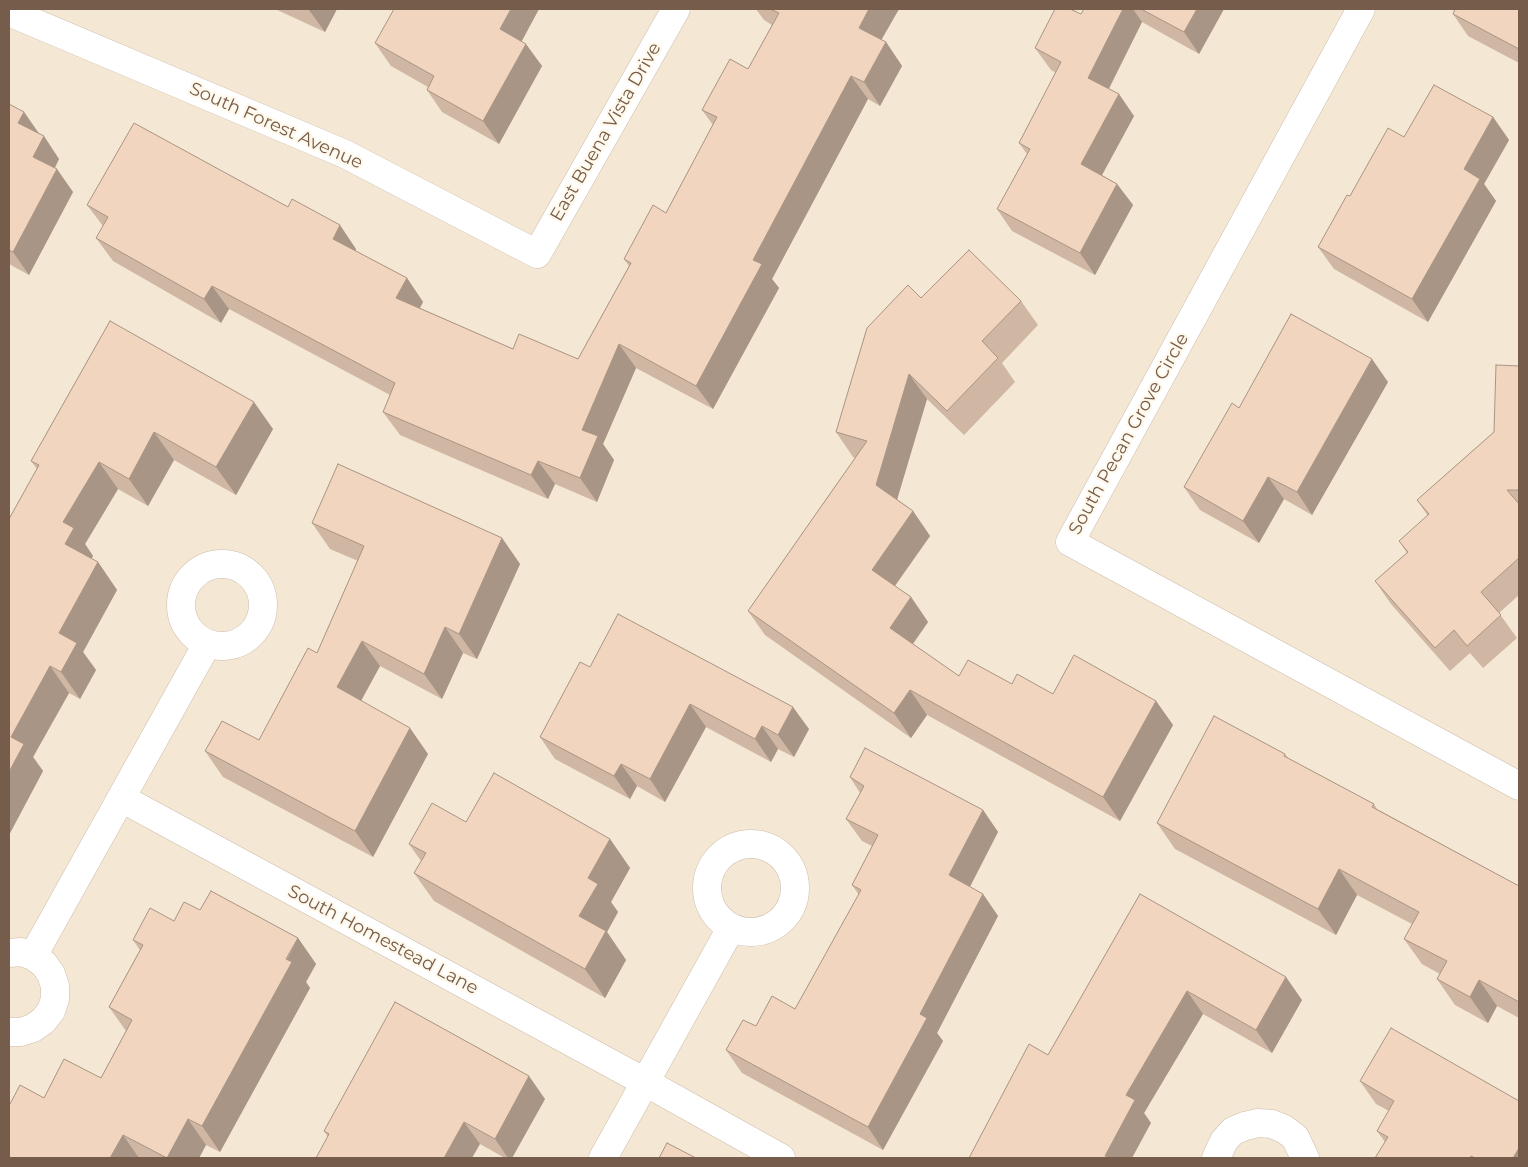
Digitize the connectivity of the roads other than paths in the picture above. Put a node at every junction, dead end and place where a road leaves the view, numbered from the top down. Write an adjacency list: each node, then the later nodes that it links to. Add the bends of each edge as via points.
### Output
1 (676, 9): 4 (street, East Buena Vista Drive)
2 (1361, 9): 6 (street, South Pecan Grove Circle, via 1070,542)
3 (9, 12): 4 (street, South Forest Avenue, via 345,154)
4 (537, 254)
5 (207, 644): 7 (street)
6 (1519, 786)
7 (121, 798): 9 (street); 11 (street, South Homestead Lane)
8 (731, 928): 11 (street)
9 (21, 954): 10 (street, via 44,964 55,986 55,999 44,1021 21,1032)
10 (9, 1032)
11 (645, 1082): 12 (street); 13 (street, South Homestead Lane)
12 (603, 1158)
13 (781, 1158)
14 (1216, 1158): 15 (street, via 1233,1131 1258,1123 1284,1129 1295,1138)
15 (1306, 1158)

